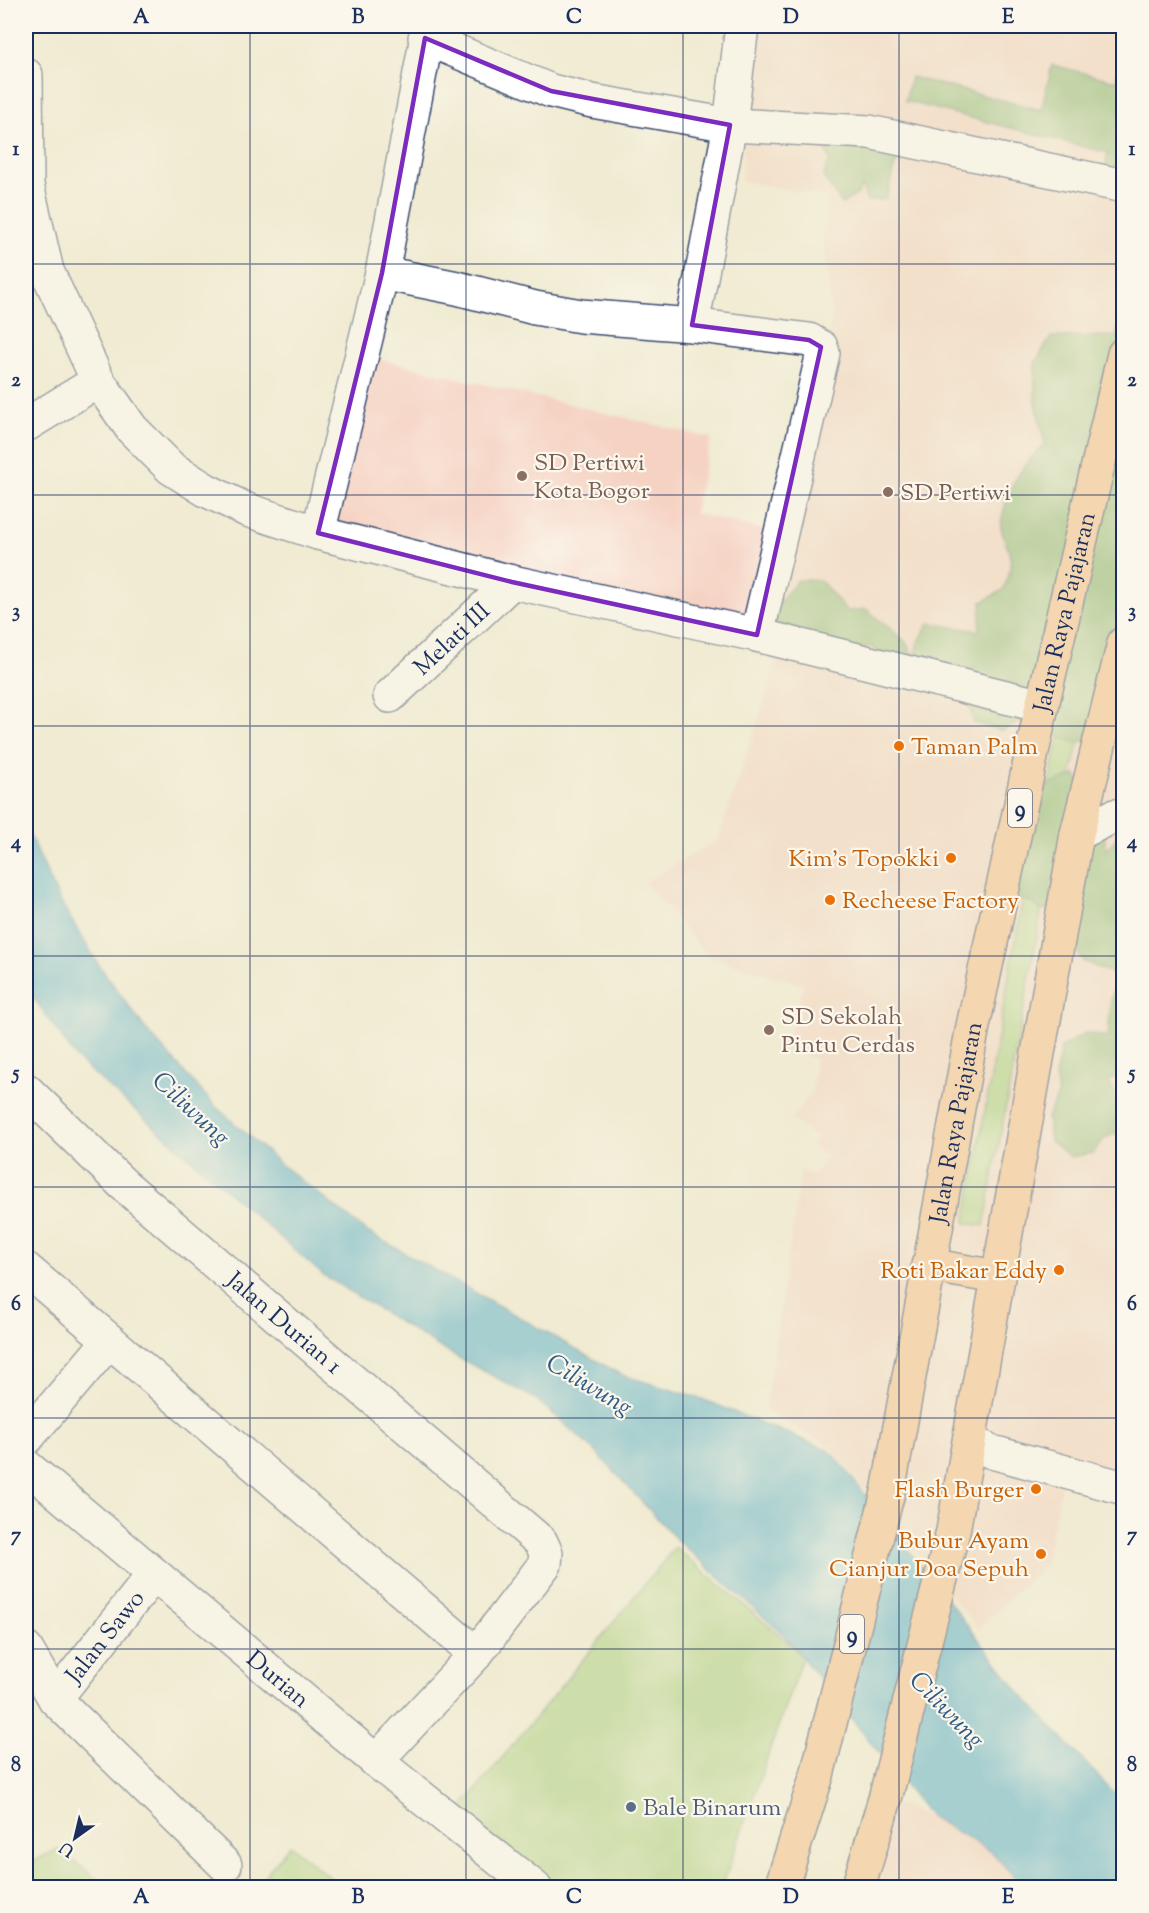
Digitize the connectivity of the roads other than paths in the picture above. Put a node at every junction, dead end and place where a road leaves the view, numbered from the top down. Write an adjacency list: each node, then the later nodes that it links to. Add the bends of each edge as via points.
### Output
1 (742, 26): 4 (street)
2 (427, 32): 4 (street, via 551,91); 6 (street)
3 (26, 75): 9 (street, via 27,185 47,271)
4 (730, 125): 5 (street, via 869,132); 7 (street)
5 (1124, 186)
6 (382, 273): 7 (street, via 581,316); 11 (street)
7 (692, 325): 13 (street, via 809,340 821,347 823,353)
8 (1124, 354): 17 (highway, Jalan Raya Pajajaran / 9)
9 (98, 381): 10 (street); 11 (street, via 132,429 171,468 247,510)
10 (26, 425)
11 (318, 533): 12 (street)
12 (513, 582): 13 (street); 16 (street, Melati III)
13 (757, 634): 17 (street)
14 (1124, 644): 15 (highway)
15 (1120, 683): 19 (highway)
16 (390, 696)
17 (1042, 706): 21 (highway, Jalan Raya Pajajaran / 9, via 973,1026)
18 (1124, 816): 19 (street, via 1114,816)
19 (1077, 834): 23 (highway)
20 (26, 1090): 31 (street, Jalan Durian 1, via 123,1184 541,1542 545,1564)
21 (928, 1265): 23 (highway); 36 (highway, Jalan Raya Pajajaran / 9, via 888,1492 816,1776)
22 (26, 1269): 24 (street)
23 (997, 1277): 26 (highway)
24 (109, 1341): 25 (street); 31 (street)
25 (26, 1439)
26 (971, 1442): 28 (street, via 992,1452); 37 (highway, via 953,1531 885,1799)
27 (26, 1466): 29 (street, Durian)
28 (1124, 1488)
29 (154, 1574): 32 (street, Jalan Sawo); 33 (street, Durian)
30 (26, 1649): 32 (street)
31 (476, 1654): 33 (street)
32 (56, 1699): 34 (street)
33 (376, 1761): 35 (street, Durian)
34 (225, 1865)
35 (535, 1887)
36 (781, 1887)
37 (858, 1887)

